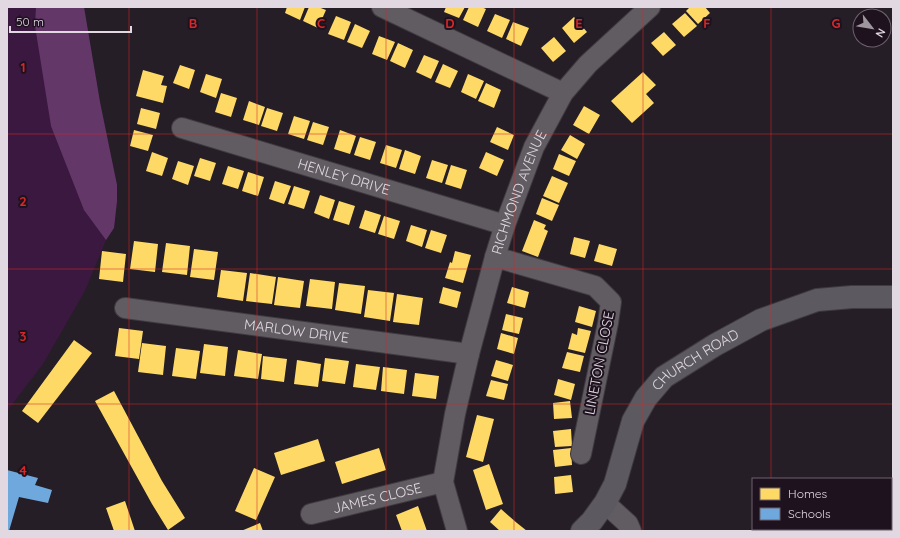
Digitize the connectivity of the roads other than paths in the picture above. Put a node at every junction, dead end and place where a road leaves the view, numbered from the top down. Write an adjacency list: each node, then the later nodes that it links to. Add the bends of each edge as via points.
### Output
1 (382, 7): 3 (street)
2 (650, 7): 3 (street, RICHMOND AVENUE, via 588,64)
3 (563, 93): 5 (street, RICHMOND AVENUE, via 534,147)
4 (182, 128): 5 (street, HENLEY DRIVE)
5 (505, 225): 6 (street, RICHMOND AVENUE)
6 (495, 256): 9 (street, RICHMOND AVENUE); 10 (street, LINETON CLOSE, via 595,286 611,302)
7 (893, 297): 12 (street, CHURCH ROAD, via 817,300 761,320 664,376 646,398 633,421 615,484)
8 (125, 308): 9 (street, MARLOW DRIVE)
9 (469, 354): 11 (street, RICHMOND AVENUE)
10 (580, 454)
11 (443, 482): 13 (street, JAMES CLOSE); 14 (street)
12 (605, 503): 15 (street, CHURCH ROAD, via 592,522); 16 (street, via 628,524)
13 (311, 514)
14 (458, 531)
15 (582, 531)
16 (631, 531)

